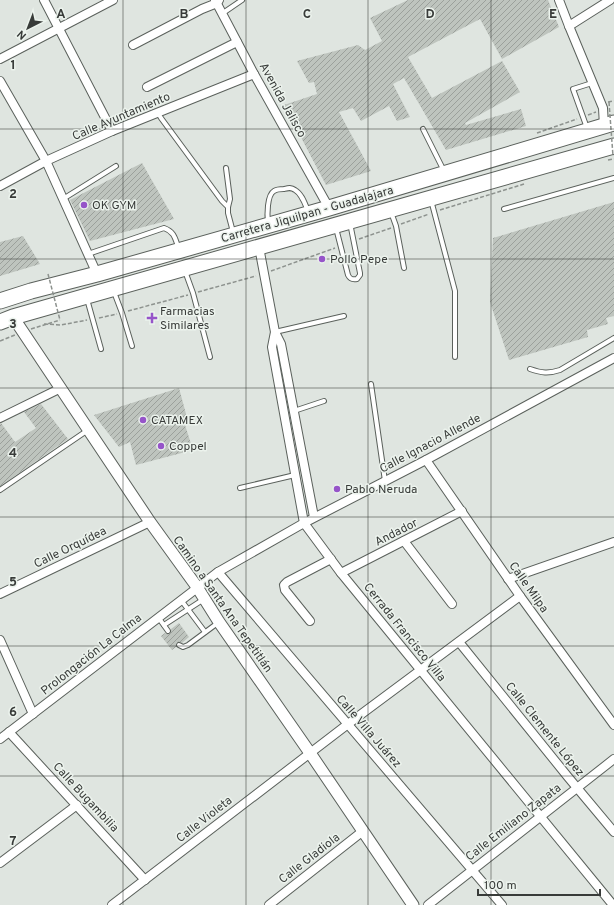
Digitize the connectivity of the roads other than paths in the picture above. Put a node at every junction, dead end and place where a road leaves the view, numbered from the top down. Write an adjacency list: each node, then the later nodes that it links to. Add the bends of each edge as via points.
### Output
1 (44, 0): 9 (street)
2 (114, 0): 9 (street)
3 (242, 0): 7 (lane)
4 (559, 0): 8 (street)
5 (610, 0): 8 (street)
6 (217, 1): 7 (street, Avenida Jalisco); 11 (street)
7 (223, 13): 10 (street, Avenida Jalisco)
8 (569, 26): 15 (street)
9 (59, 28): 12 (street); 21 (street)
10 (236, 42): 13 (street, Avenida Jalisco); 16 (street)
11 (133, 45)
12 (0, 59)
13 (254, 74): 17 (street, Calle Ayuntamiento); 32 (street, Avenida Jalisco)
14 (0, 81): 23 (street)
15 (592, 83): 18 (street); 20 (lane, via 573,89)
16 (147, 87)
17 (158, 113): 21 (street, Calle Ayuntamiento); 31 (lane)
18 (609, 125): 20 (highway, Carretera Jiquilpan - Guadalajara)
19 (423, 129): 26 (lane)
20 (588, 131): 26 (highway, Carretera Jiquilpan - Guadalajara)
21 (112, 132): 23 (street, Calle Ayuntamiento)
22 (613, 151): 30 (highway, Carretera Jiquilpan - Guadalajara)
23 (46, 161): 28 (street, Calle Ayuntamiento); 29 (street)
24 (116, 166): 29 (lane)
25 (226, 168): 31 (lane, via 230,199)
26 (446, 173): 32 (highway, Carretera Jiquilpan - Guadalajara)
27 (614, 178): 34 (lane)
28 (0, 186)
29 (63, 199): 42 (street)
30 (432, 205): 33 (highway, Carretera Jiquilpan - Guadalajara); 56 (lane, via 455,291)
31 (228, 207): 39 (lane)
32 (329, 208): 35 (highway, Carretera Jiquilpan - Guadalajara)
33 (390, 209): 36 (highway, Carretera Jiquilpan - Guadalajara); 44 (lane)
34 (504, 210)
35 (309, 213): 37 (highway, Carretera Jiquilpan - Guadalajara); 37 (lane, via 296,190 274,190 269,200)
36 (350, 221): 38 (highway, Carretera Jiquilpan - Guadalajara); 38 (lane, via 360,272 354,280 348,275)
37 (268, 225): 39 (highway, Carretera Jiquilpan - Guadalajara)
38 (335, 225): 40 (highway, Carretera Jiquilpan - Guadalajara)
39 (234, 235): 41 (highway, Carretera Jiquilpan - Guadalajara)
40 (259, 247): 43 (highway, Carretera Jiquilpan - Guadalajara); 51 (street, Cerrada Francisco Villa)
41 (180, 250): 42 (lane, via 174,235 164,228); 45 (highway, Carretera Jiquilpan - Guadalajara)
42 (88, 254): 45 (street)
43 (184, 268): 46 (highway, Carretera Jiquilpan - Guadalajara); 55 (lane)
44 (404, 268)
45 (97, 274): 48 (highway, Carretera Jiquilpan - Guadalajara)
46 (113, 289): 47 (highway, Carretera Jiquilpan - Guadalajara); 53 (lane)
47 (86, 297): 50 (highway, Carretera Jiquilpan - Guadalajara); 54 (lane)
48 (0, 301)
49 (344, 316): 51 (lane)
50 (7, 320): 60 (street, Camino a Santa Ana Tepetitlán, via 22,332)
51 (275, 332): 62 (street, Cerrada Francisco Villa, via 281,344); 66 (street, Cerrada Francisco Villa, via 272,347)
52 (614, 338): 58 (lane, via 552,373)
53 (132, 346)
54 (101, 349)
55 (210, 357)
56 (455, 357)
57 (614, 358): 65 (street, Calle Ignacio Allende)
58 (530, 369)
59 (371, 384): 67 (lane)
60 (60, 388): 63 (street); 64 (street, Camino a Santa Ana Tepetitlán)
61 (324, 401): 62 (lane)
62 (294, 411): 71 (street, Cerrada Francisco Villa)
63 (0, 418)
64 (89, 430): 69 (lane); 72 (street, Camino a Santa Ana Tepetitlán)
65 (426, 460): 67 (street, Calle Ignacio Allende); 70 (street, Calle Milpa)
66 (295, 475): 68 (lane); 73 (street, Cerrada Francisco Villa)
67 (385, 481): 71 (street, Calle Ignacio Allende)
68 (240, 488)
69 (0, 490)
70 (462, 512): 74 (street, Andador); 79 (street, Calle Milpa)
71 (314, 517): 73 (street, Calle Ignacio Allende)
72 (150, 522): 80 (street, Camino a Santa Ana Tepetitlán); 81 (street, Calle Orquídea)
73 (304, 523): 76 (street, Cerrada Francisco Villa); 77 (street, Calle Ignacio Allende)
74 (404, 541): 78 (street, Andador); 85 (street)
75 (614, 542): 79 (street)
76 (331, 559): 78 (street, Cerrada Francisco Villa); 88 (street, via 284,585 285,590)
77 (218, 572): 80 (street, Calle Ignacio Allende); 98 (street, Calle Villa Juárez)
78 (340, 573): 96 (street, Cerrada Francisco Villa)
79 (508, 579): 82 (street, Calle Milpa)
80 (197, 588): 83 (street, Camino a Santa Ana Tepetitlán); 84 (street, Prolongación La Calma)
81 (0, 594)
82 (520, 596): 94 (street, Calle Violeta); 99 (street, Calle Milpa)
83 (204, 598): 86 (lane); 89 (street, Camino a Santa Ana Tepetitlán)
84 (181, 600): 86 (lane); 87 (street, Prolongación La Calma)
85 (452, 604)
86 (188, 609): 90 (lane); 92 (lane)
87 (158, 617): 90 (lane); 97 (street, Prolongación La Calma)
88 (310, 621)
89 (219, 622): 92 (lane); 102 (street, Camino a Santa Ana Tepetitlán)
90 (164, 625): 91 (lane)
91 (168, 631)
92 (205, 632): 95 (lane, via 188,645)
93 (0, 640): 97 (street)
94 (459, 642): 96 (street, Calle Violeta); 104 (street, Calle Clemente López)
95 (179, 645)
96 (420, 670): 98 (street, Calle Violeta); 106 (street, Cerrada Francisco Villa)
97 (33, 714): 100 (street, Prolongación La Calma)
98 (348, 724): 102 (street, Calle Violeta); 110 (street, Calle Villa Juárez)
99 (614, 725)
100 (9, 732): 101 (street, Prolongación La Calma); 105 (street, Calle Bugambilia)
101 (0, 739)
102 (310, 753): 107 (street, Camino a Santa Ana Tepetitlán); 111 (street, Calle Violeta)
103 (614, 759): 104 (street, Calle Emiliano Zapata)
104 (577, 787): 106 (street, Calle Emiliano Zapata); 108 (street, Calle Clemente López)
105 (77, 805): 109 (street); 111 (street, Calle Bugambilia)
106 (540, 816): 110 (street, Calle Emiliano Zapata); 117 (street, Cerrada Francisco Villa)
107 (363, 831): 113 (street, Calle Gladiola); 114 (street, Camino a Santa Ana Tepetitlán)
108 (614, 832)
109 (0, 863)
110 (472, 870): 115 (street, Calle Emiliano Zapata); 116 (street, Calle Villa Juárez)
111 (145, 880): 112 (street, Calle Violeta)
112 (112, 905)
113 (269, 905)
114 (413, 905)
115 (428, 905)
116 (502, 905)
117 (613, 905)

